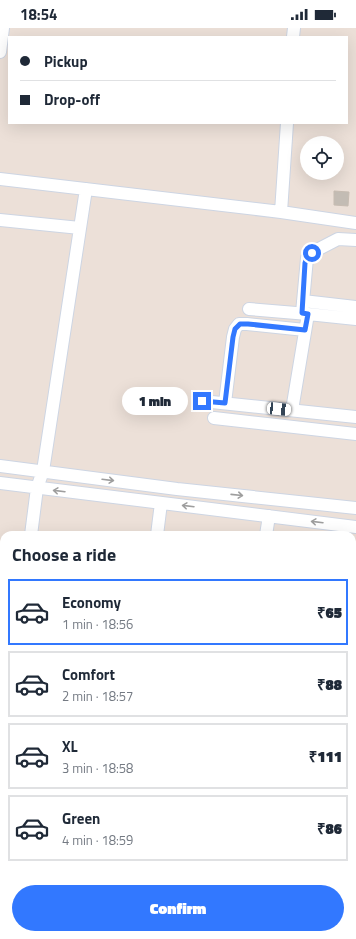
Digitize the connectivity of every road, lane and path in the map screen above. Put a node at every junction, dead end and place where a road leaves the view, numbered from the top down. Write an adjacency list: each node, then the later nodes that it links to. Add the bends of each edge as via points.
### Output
1 (3, 36): 2 (street)
2 (0, 52)
3 (287, 124): 6 (street)
4 (0, 179): 5 (street)
5 (86, 189): 6 (street); 9 (street)
6 (281, 212): 8 (street)
7 (0, 220): 9 (street)
8 (356, 223)
9 (80, 228): 24 (street)
10 (356, 240): 13 (street, via 338,239 307,258)
11 (356, 307): 13 (street)
12 (249, 308): 13 (street)
13 (304, 309): 14 (street); 15 (street)
14 (356, 319)
15 (305, 330): 17 (street, via 240,324 235,329 233,337); 18 (street)
16 (202, 401): 17 (street)
17 (225, 403): 18 (street)
18 (295, 411): 20 (street); 21 (street)
19 (214, 418): 21 (street)
20 (356, 418)
21 (295, 427): 22 (street)
22 (356, 434)
23 (0, 466): 24 (street)
24 (43, 471): 26 (street); 28 (street, one-way to 28, via 177,489)
25 (0, 483): 26 (street)
26 (37, 488): 27 (street, one-way to 26); 31 (street)
27 (161, 503): 29 (street, one-way to 27); 32 (street)
28 (356, 508)
29 (268, 516): 30 (street, one-way to 29); 33 (street)
30 (356, 527)
31 (32, 531)
32 (158, 531)
33 (266, 531)

